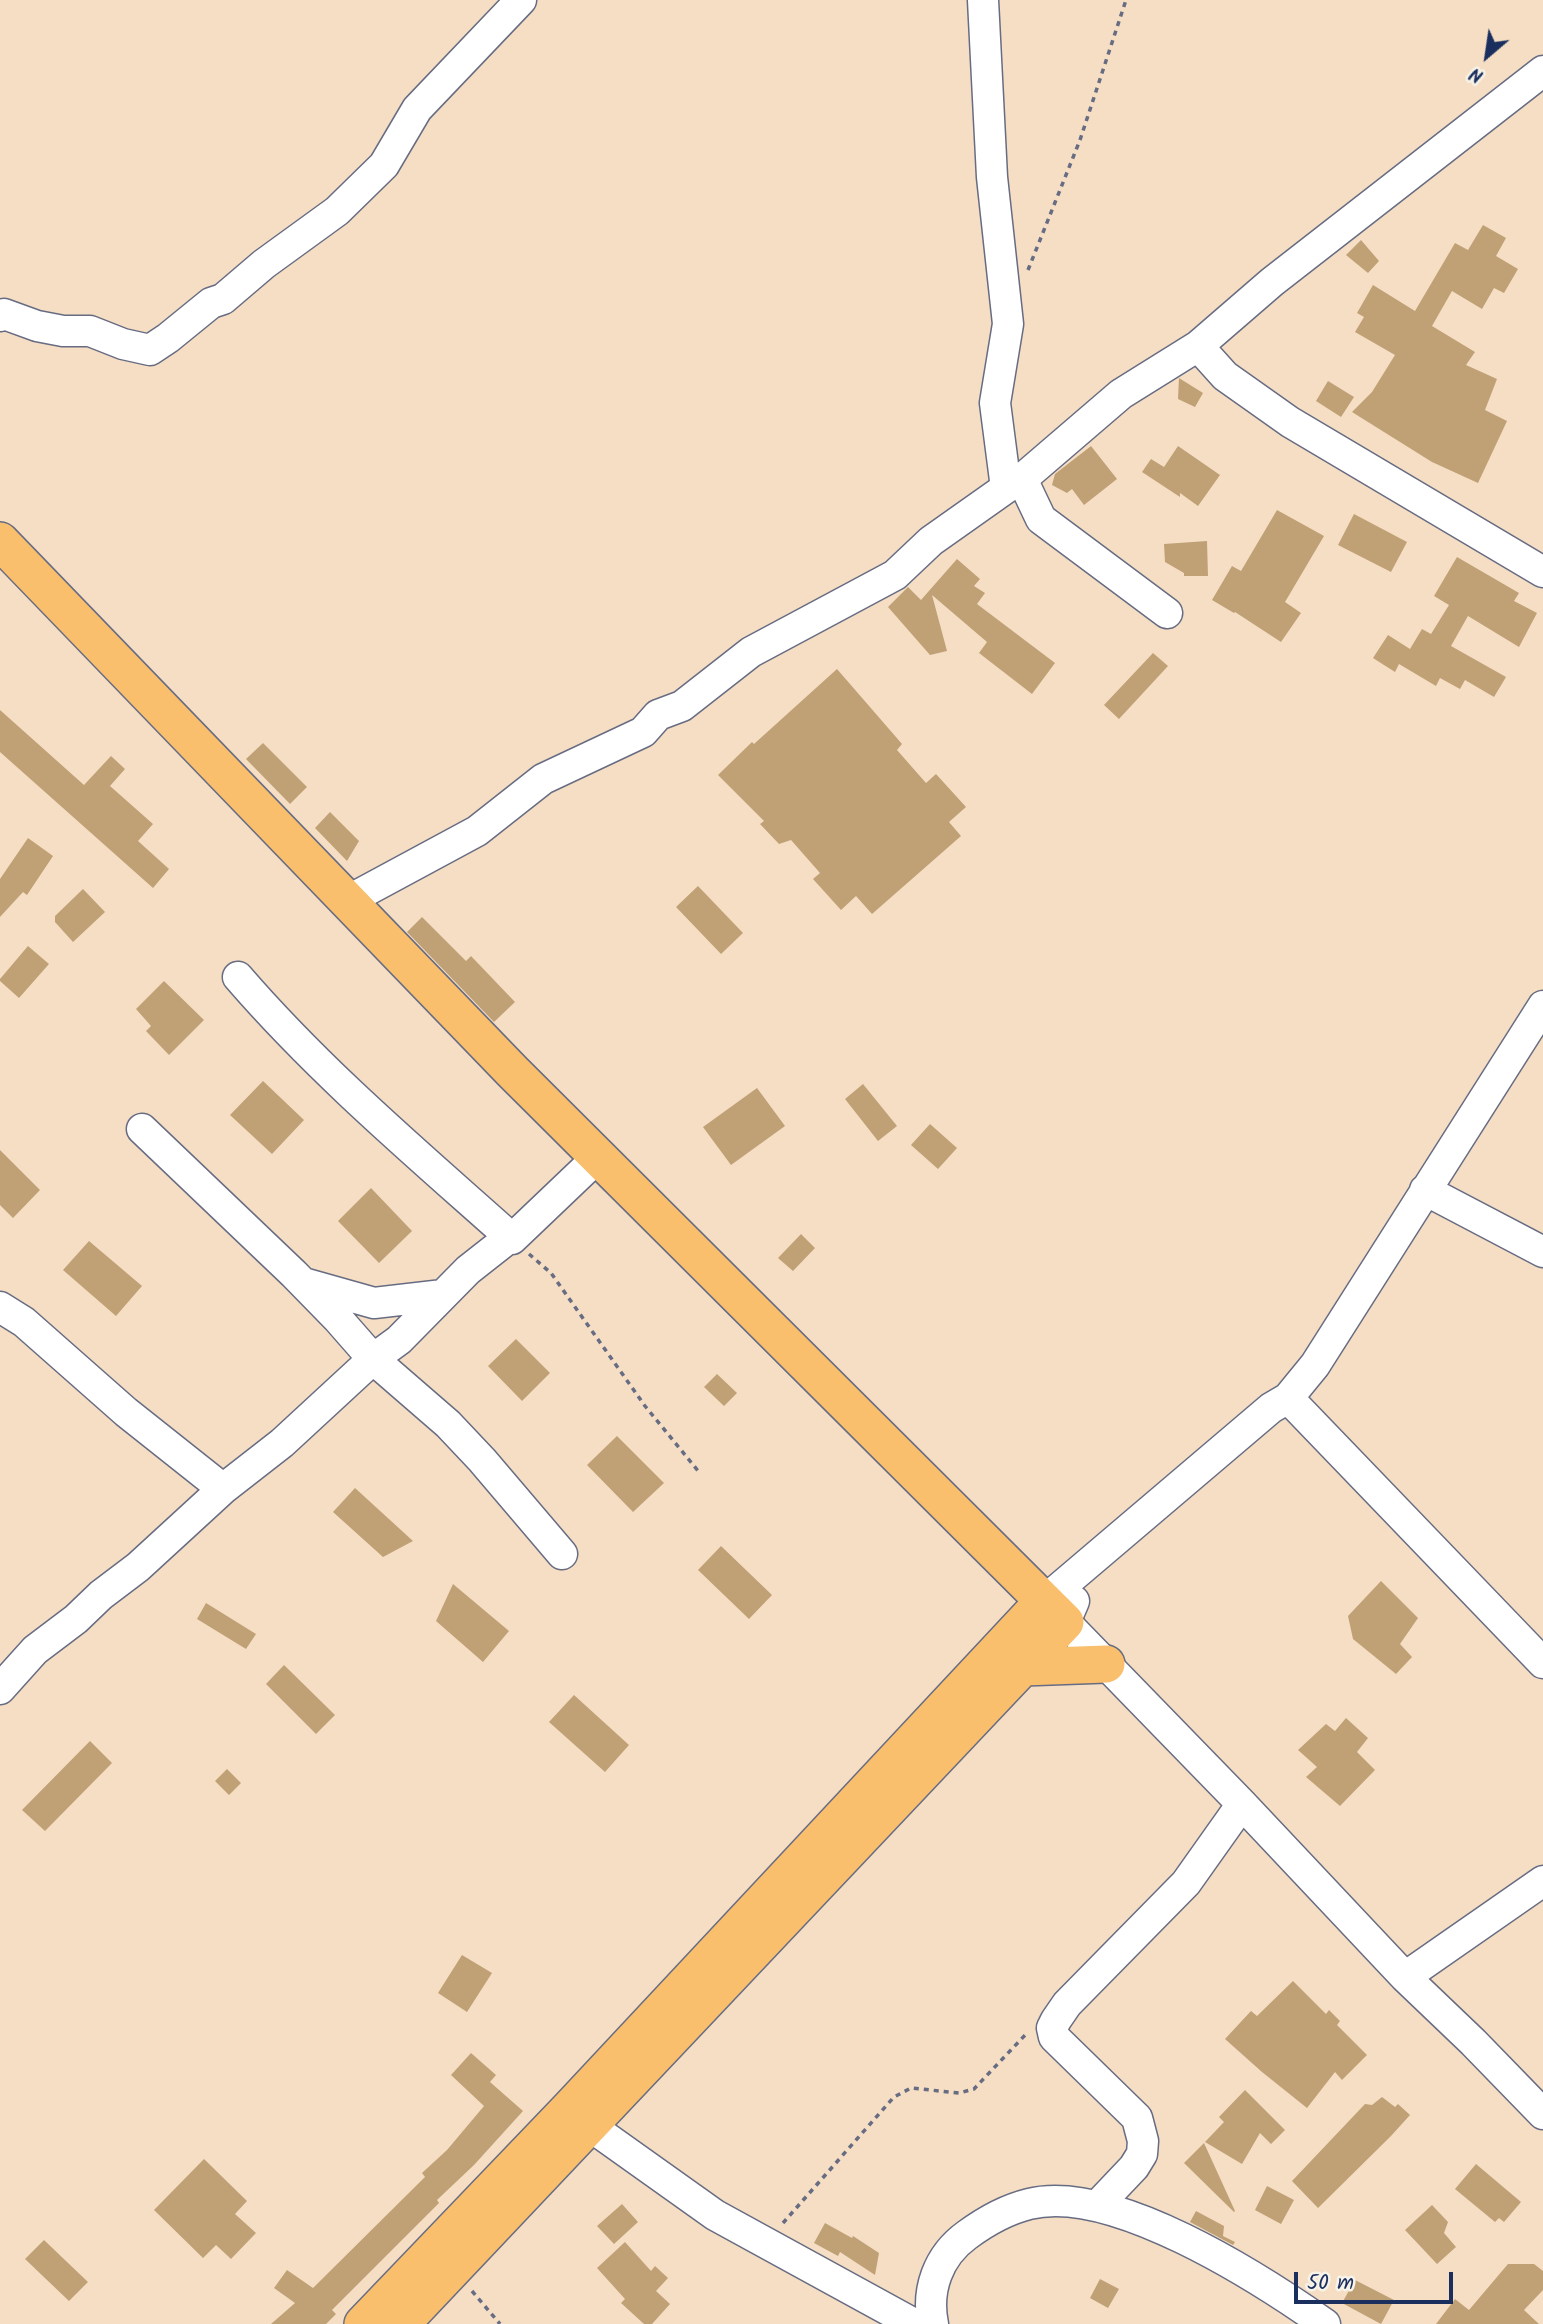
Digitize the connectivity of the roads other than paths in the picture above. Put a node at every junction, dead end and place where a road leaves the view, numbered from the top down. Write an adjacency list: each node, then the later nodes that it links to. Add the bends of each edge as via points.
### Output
1 (521, 0): 4 (street, via 417,109 384,165 337,211 150,350 90,331 63,331)
2 (984, 0): 6 (street, via 992,177 1008,324 995,402)
3 (1543, 71): 5 (street, via 1272,282)
4 (0, 316)
5 (1198, 346): 6 (street, via 1121,394); 8 (street, via 1225,376 1290,422)
6 (1014, 483): 9 (street, via 1041,519); 10 (street, via 931,541 895,575 751,652 682,706 658,715 643,732 543,779 477,831)
7 (0, 541): 10 (main road)
8 (1543, 572)
9 (1167, 613)
10 (349, 900): 14 (main road)
11 (238, 977): 16 (street, via 302,1046)
12 (1543, 1006): 15 (street)
13 (142, 1129): 18 (street)
14 (598, 1157): 16 (street); 25 (main road)
15 (1425, 1191): 17 (street); 22 (street, via 1315,1364)
16 (511, 1238): 19 (street)
17 (1543, 1252)
18 (303, 1282): 19 (street, via 374,1303); 21 (street)
19 (443, 1295): 21 (street, via 399,1340)
20 (0, 1307): 23 (street, via 24,1322)
21 (373, 1359): 23 (street, via 282,1443); 24 (street, via 482,1460)
22 (1288, 1398): 26 (street, via 1090,1562); 28 (street)
23 (223, 1489): 30 (street, via 138,1567 35,1650)
24 (562, 1554)
25 (1009, 1566): 26 (main road); 27 (main road)
26 (1055, 1612): 27 (main road); 29 (street)
27 (1013, 1656): 29 (main road); 34 (main road)
28 (1543, 1663)
29 (1106, 1664): 31 (street)
30 (0, 1689)
31 (1242, 1804): 33 (street); 37 (street, via 1186,1883 1067,2004 1052,2028 1054,2037 1137,2118 1143,2141 1134,2167)
32 (1543, 1881): 33 (street)
33 (1405, 1977): 35 (street)
34 (685, 2004): 36 (main road); 38 (main road)
35 (1543, 2114)
36 (590, 2126): 39 (main road); 40 (street, via 716,2216)
37 (1097, 2206): 41 (street, via 1030,2203 989,2218 957,2242 940,2266 929,2295); 42 (street, via 1170,2233 1273,2288)
38 (363, 2324)
39 (401, 2324)
40 (914, 2324)
41 (933, 2324)
42 (1325, 2324)

